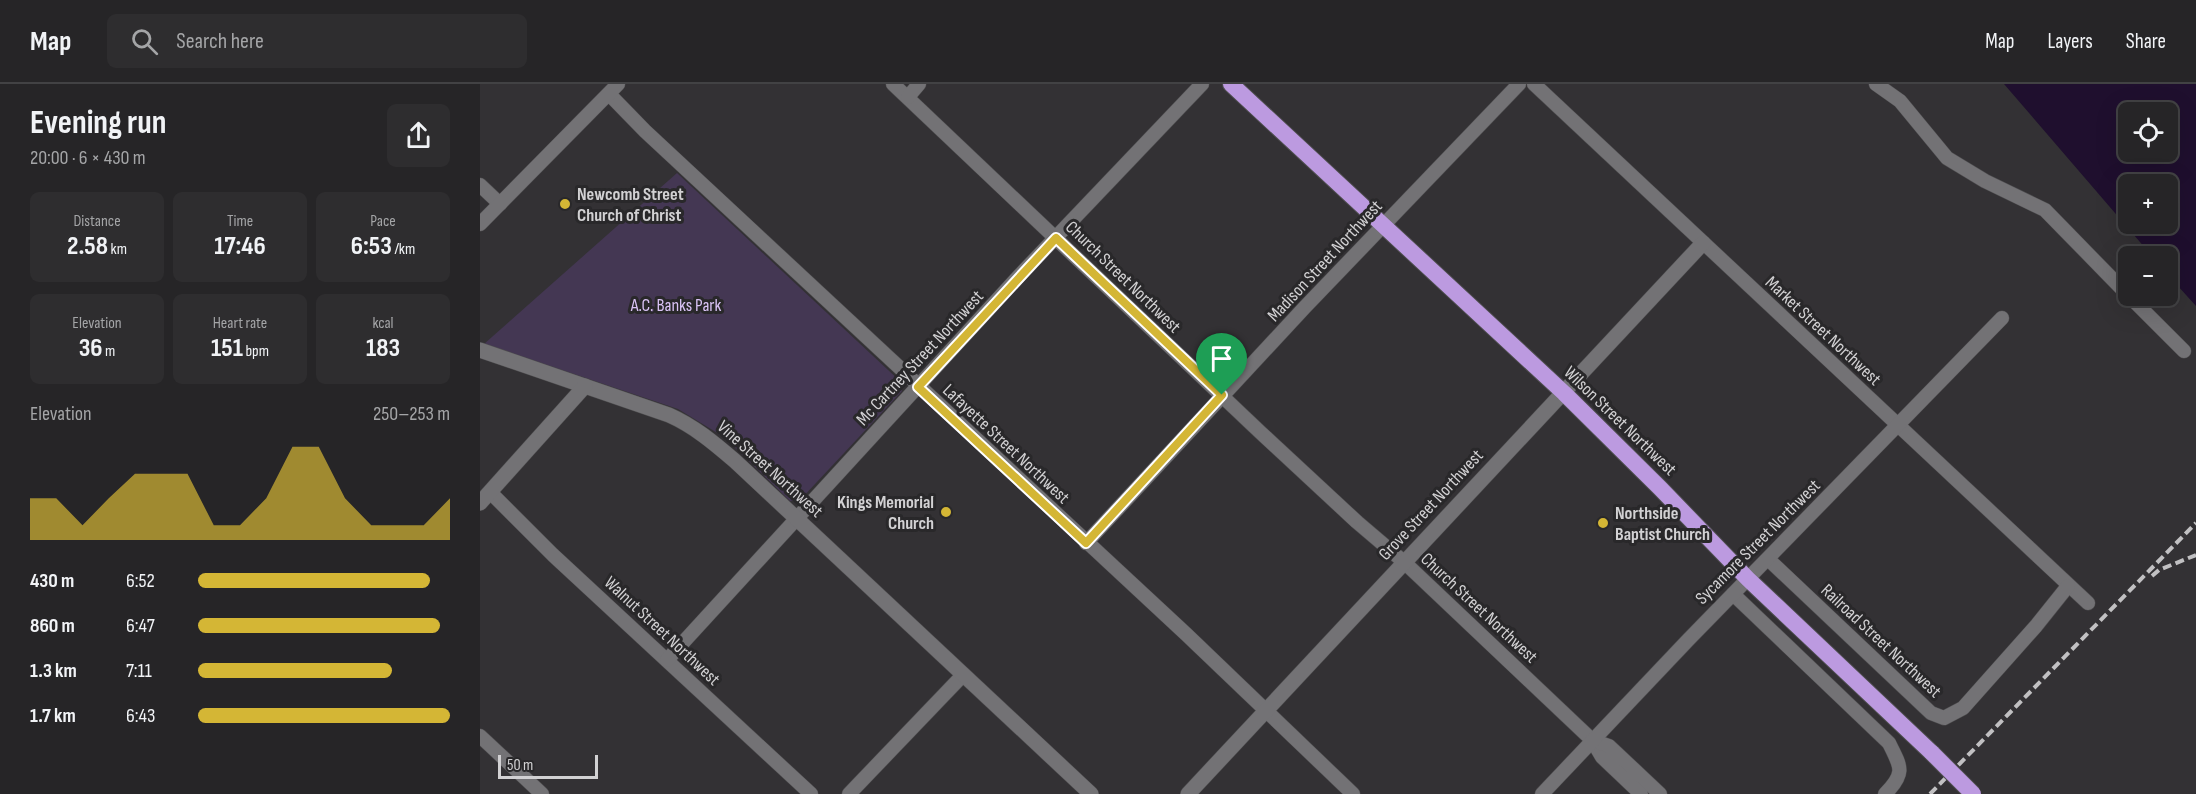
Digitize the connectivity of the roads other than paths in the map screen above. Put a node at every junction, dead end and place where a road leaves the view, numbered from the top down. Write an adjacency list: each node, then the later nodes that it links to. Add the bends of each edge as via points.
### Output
1 (894, 84): 9 (street, Church Street Northwest)
2 (919, 84): 9 (street)
3 (1202, 84): 14 (street, Mc Cartney Street Northwest)
4 (1231, 84): 13 (highway, Wilson Street Northwest)
5 (1518, 84): 13 (street, Madison Street Northwest)
6 (1534, 84): 15 (street, Market Street Northwest)
7 (1876, 84): 16 (street, via 1900,101 1947,158 2046,210)
8 (613, 87): 11 (street); 22 (street, Lafayette Street Northwest, via 645,131)
9 (908, 97): 14 (street, Church Street Northwest)
10 (480, 185): 11 (street)
11 (500, 204): 12 (street)
12 (480, 224)
13 (1383, 226): 23 (highway, Wilson Street Northwest); 24 (street, Madison Street Northwest)
14 (1056, 238): 22 (street, Mc Cartney Street Northwest); 24 (street, Church Street Northwest)
15 (1703, 243): 23 (street, Grove Street Northwest); 25 (street, Market Street Northwest)
16 (2118, 284)
17 (2140, 306): 20 (street)
18 (2002, 318): 25 (street, Sycamore Street Northwest)
19 (480, 350): 21 (street, Vine Street Northwest)
20 (2184, 351)
21 (585, 386): 26 (street); 27 (street, Vine Street Northwest, via 684,422 735,461)
22 (918, 387): 27 (street, Mc Cartney Street Northwest); 28 (street, Lafayette Street Northwest)
23 (1564, 393): 30 (street, Grove Street Northwest); 31 (highway, Wilson Street Northwest)
24 (1222, 395): 28 (street, Madison Street Northwest); 30 (street, Church Street Northwest)
25 (1897, 425): 29 (street, Sycamore Street Northwest); 32 (street, Market Street Northwest)
26 (485, 498): 35 (street, Walnut Street Northwest)
27 (797, 519): 35 (street, Mc Cartney Street Northwest); 36 (street, Vine Street Northwest)
28 (1086, 543): 37 (street, Lafayette Street Northwest)
29 (1768, 559): 31 (street, Sycamore Street Northwest); 32 (street, Railroad Street Northwest, via 1931,713 1944,718 1963,708)
30 (1404, 562): 37 (street, Grove Street Northwest); 39 (street, Church Street Northwest)
31 (1748, 579): 33 (street, Sycamore Street Northwest); 50 (highway, Wilson Street Northwest, bridge)
32 (2068, 586): 34 (street, Market Street Northwest)
33 (1733, 594): 39 (street, Sycamore Street Northwest); 49 (street, via 1889,743 1900,765 1897,782)
34 (2088, 603)
35 (667, 660): 41 (street, Walnut Street Northwest)
36 (963, 675): 42 (street); 43 (street, Vine Street Northwest)
37 (1266, 712): 44 (street, Grove Street Northwest); 45 (street, Lafayette Street Northwest)
38 (480, 736): 40 (street)
39 (1592, 740): 46 (street, Sycamore Street Northwest); 47 (street, Church Street Northwest, via 1602,757); 48 (street, Church Street Northwest, via 1610,746)
40 (542, 794)
41 (812, 794)
42 (849, 794)
43 (1091, 794)
44 (1188, 794)
45 (1353, 794)
46 (1542, 794)
47 (1641, 794)
48 (1660, 794)
49 (1885, 794)
50 (1973, 794)

